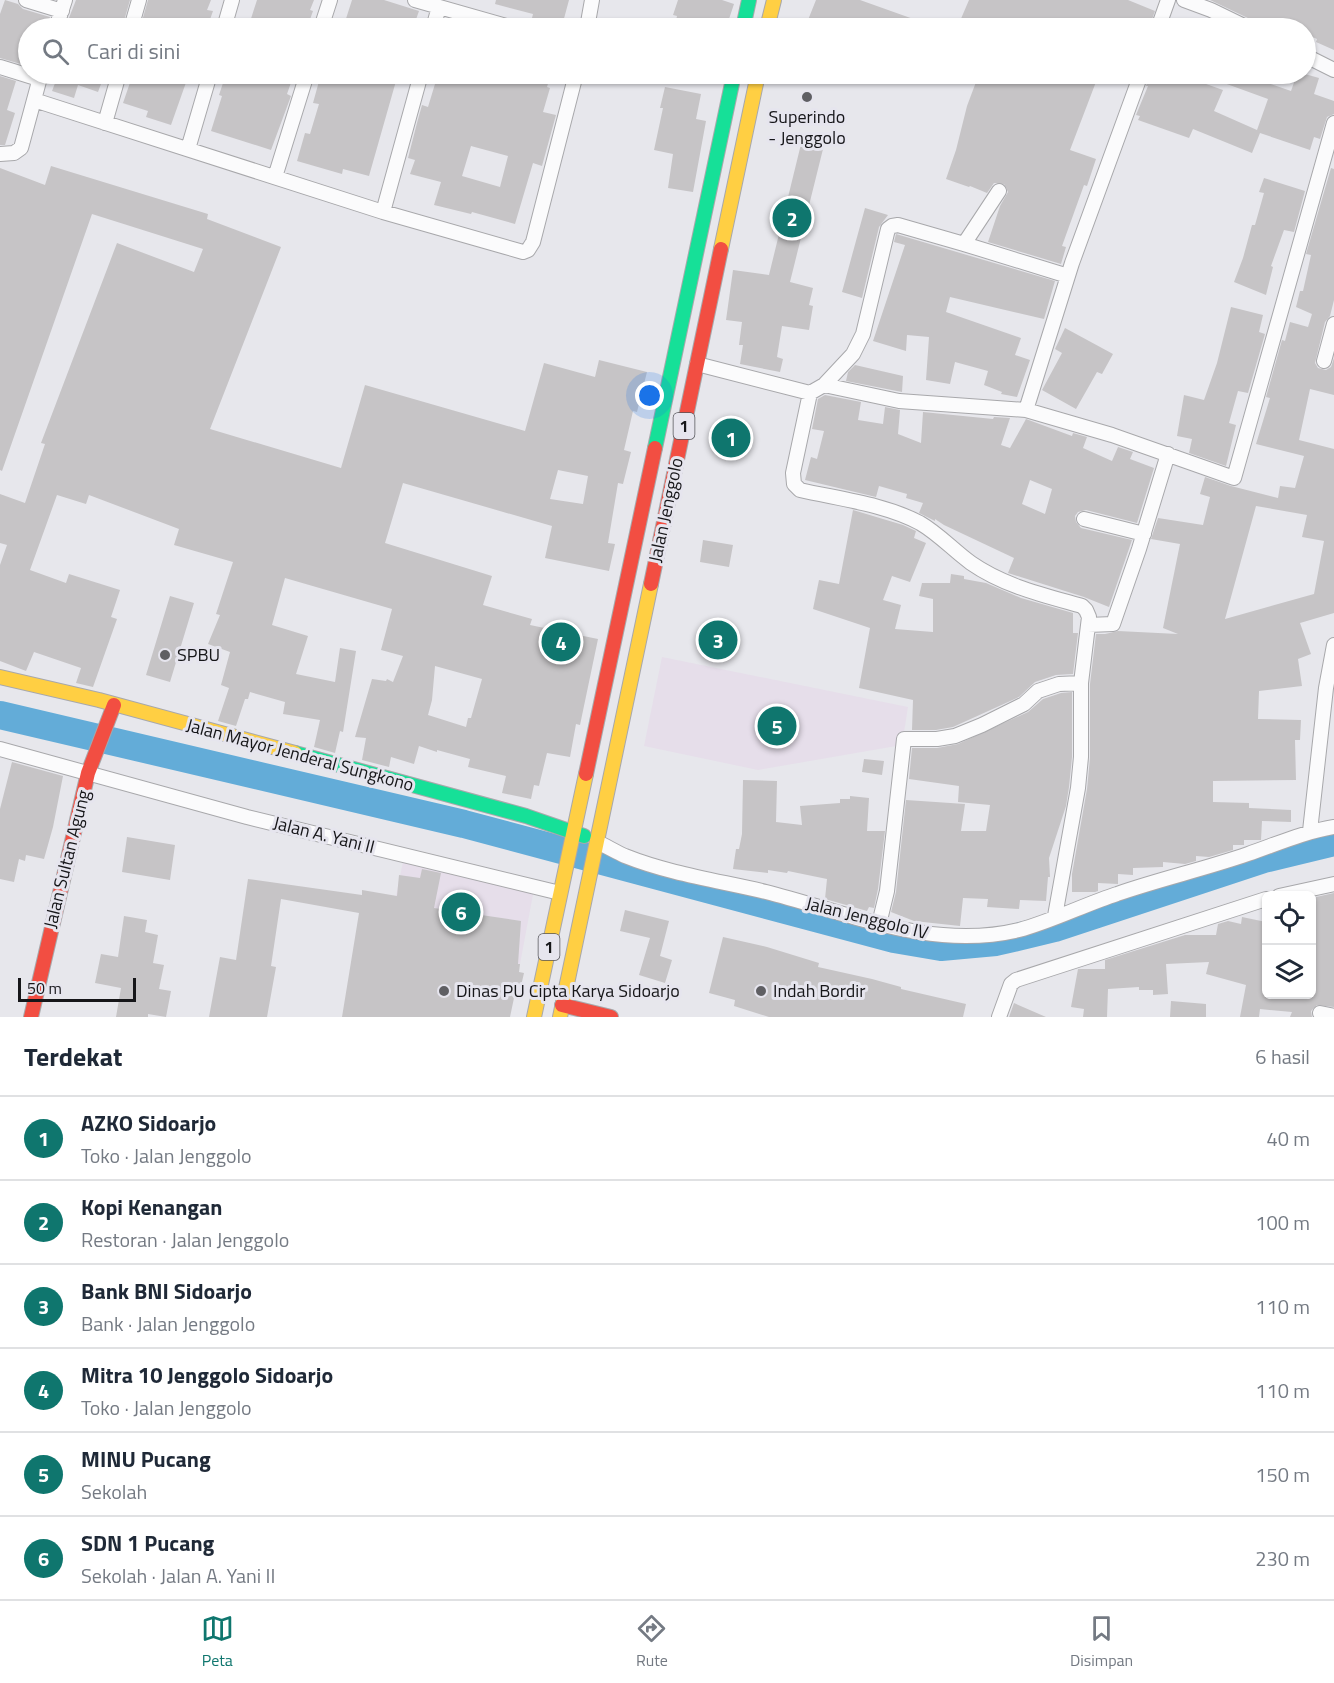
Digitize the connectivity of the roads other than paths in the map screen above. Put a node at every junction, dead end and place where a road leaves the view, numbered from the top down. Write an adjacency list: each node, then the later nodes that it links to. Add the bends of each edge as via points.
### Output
1 (26, 0): 11 (street)
2 (139, 0): 13 (street)
3 (232, 0): 14 (street)
4 (330, 0): 15 (street)
5 (415, 0): 12 (street)
6 (592, 0): 18 (street)
7 (749, 0): 19 (main road)
8 (774, 0): 20 (main road)
9 (1168, 0): 21 (street)
10 (1184, 0): 22 (street)
11 (63, 5)
12 (439, 7): 16 (street); 17 (street)
13 (134, 18)
14 (227, 18)
15 (324, 18)
16 (436, 18)
17 (478, 18)
18 (589, 18)
19 (745, 18)
20 (770, 18)
21 (1162, 18)
22 (1227, 18)
23 (1316, 60): 24 (street)
24 (1333, 66)
25 (0, 68): 26 (street)
26 (18, 72)
27 (38, 84): 36 (street)
28 (116, 84): 37 (street)
29 (207, 84): 39 (street)
30 (304, 84): 41 (street)
31 (418, 84): 43 (street)
32 (573, 84): 43 (street, via 528,250 518,251)
33 (732, 84): 64 (main road, Jalan Jenggolo / 1)
34 (756, 84): 48 (main road, Jalan Jenggolo / 1)
35 (1137, 84): 45 (street)
36 (34, 100): 37 (street); 40 (street, via 21,148)
37 (105, 123): 39 (street)
38 (1334, 123): 52 (street, via 1234,478)
39 (188, 149): 41 (street)
40 (0, 154)
41 (275, 177): 43 (street)
42 (999, 191): 44 (street)
43 (383, 212)
44 (964, 244): 45 (street); 49 (street, via 898,225 888,229 863,334 853,354)
45 (1068, 276): 51 (street)
46 (1334, 324): 47 (street)
47 (1324, 361)
48 (697, 363): 50 (street); 65 (main road, Jalan Jenggolo / 1)
49 (824, 385): 50 (street); 51 (street, via 899,401)
50 (810, 393): 55 (street, via 793,473 794,484 800,490 884,509 919,522 970,562 1004,582 1082,606 1089,617)
51 (1026, 410): 52 (street)
52 (1168, 454): 54 (street)
53 (1084, 519): 54 (street)
54 (1144, 534): 55 (street, via 1113,624)
55 (1088, 625): 58 (street)
56 (1334, 645): 63 (street)
57 (0, 677): 59 (main road, Jalan Mayor Jenderal Sungkono)
58 (1081, 683): 70 (street, via 1081,757); 71 (street, via 1059,684 1038,691 1024,704 955,736 899,740 887,891)
59 (114, 705): 61 (main road, Jalan Sultan Agung); 64 (main road, Jalan Mayor Jenderal Sungkono)
60 (0, 749): 61 (street, Jalan A. Yani II)
61 (88, 773): 68 (street, Jalan A. Yani II, via 247,817); 73 (main road, Jalan Sultan Agung)
62 (1334, 827): 63 (street, Jalan Jenggolo IV)
63 (1310, 831): 70 (street, Jalan Jenggolo IV)
64 (575, 832): 65 (main road, Jalan Mayor Jenderal Sungkono); 68 (main road, 1)
65 (595, 849): 71 (street, Jalan Jenggolo IV); 72 (main road, 1)
66 (1334, 884): 67 (street)
67 (1302, 891)
68 (560, 893): 74 (main road, 1)
69 (1262, 900): 76 (street, via 1016,980)
70 (1055, 916): 71 (street, Jalan Jenggolo IV, via 1012,931 954,937)
71 (879, 924)
72 (561, 1011): 75 (main road)
73 (31, 1017)
74 (534, 1017)
75 (611, 1017)
76 (999, 1017)

